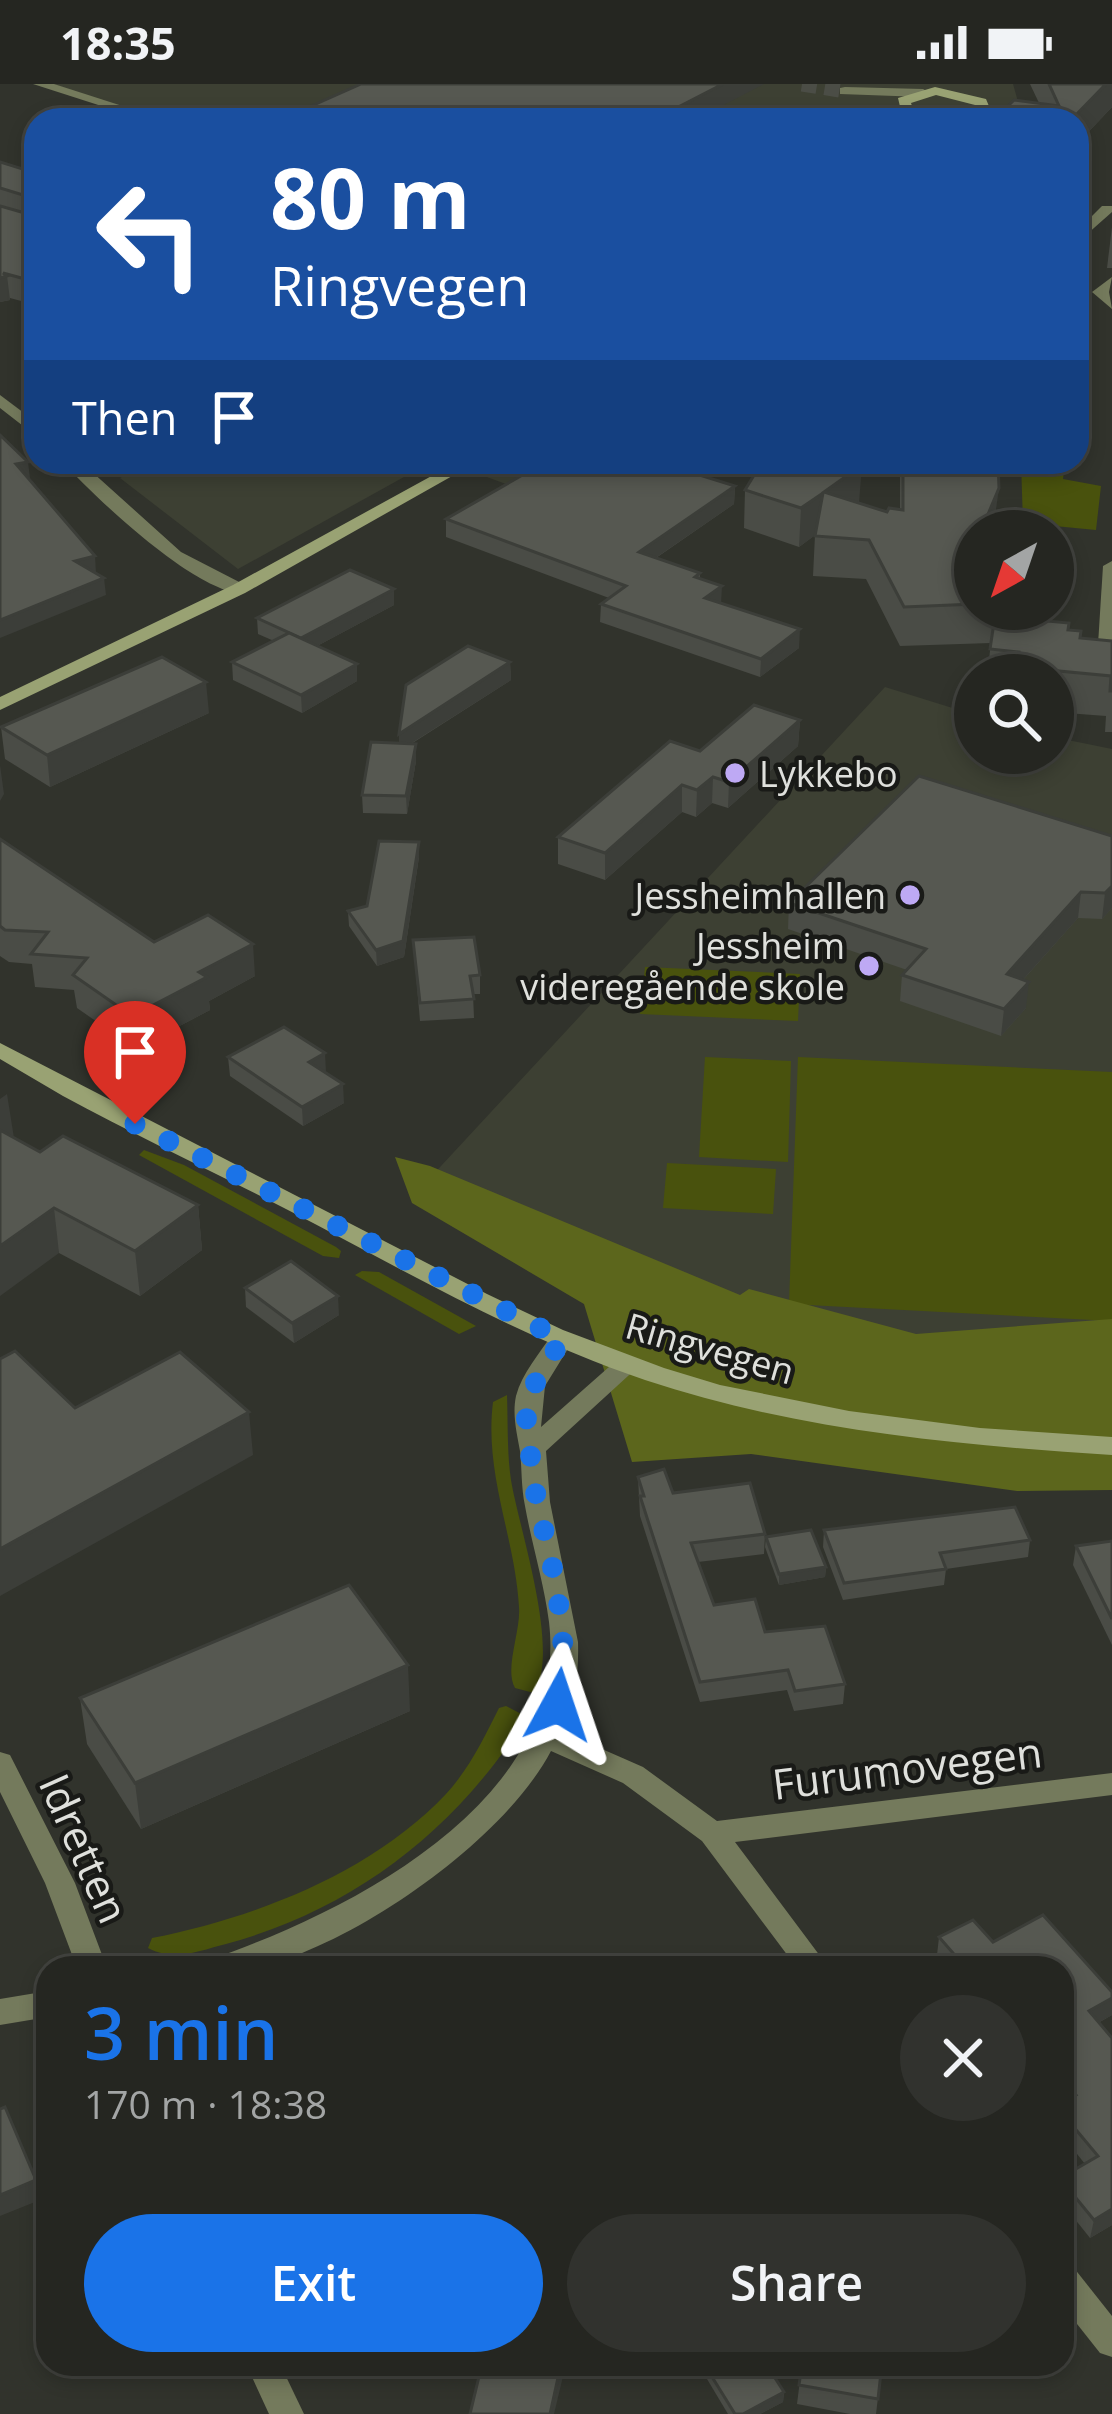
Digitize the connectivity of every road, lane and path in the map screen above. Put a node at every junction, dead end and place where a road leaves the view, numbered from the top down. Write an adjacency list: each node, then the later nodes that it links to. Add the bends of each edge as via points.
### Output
1 (40, 84): 6 (street)
2 (954, 84): 4 (main road)
3 (988, 84): 5 (main road)
4 (929, 92): 5 (main road); 7 (street, via 845,91); 8 (main road, via 907,98)
5 (981, 102): 9 (main road)
6 (120, 108)
7 (891, 108)
8 (909, 108)
9 (983, 108)
10 (1107, 209): 11 (street)
11 (1089, 227)
12 (1109, 284): 13 (street, via 1100,292)
13 (1112, 304)
14 (0, 400): 15 (street)
15 (24, 421)
16 (83, 474): 19 (street, via 175,556)
17 (448, 474): 19 (main road)
18 (1112, 566): 20 (street)
19 (239, 589): 21 (main road)
20 (1106, 659)
21 (0, 704)
22 (0, 1049): 23 (main road, Ringvegen, via 72,1093)
23 (562, 1339): 24 (main road, Ringvegen); 26 (street, via 530,1392)
24 (627, 1365): 25 (main road, Ringvegen, via 876,1424); 26 (street)
25 (1112, 1446)
26 (532, 1449): 27 (street, via 565,1664)
27 (545, 1736): 30 (street, via 633,1775); 32 (street, via 514,1783 448,1851 359,1912)
28 (0, 1763): 31 (street, Idretten)
29 (1112, 1784): 30 (street, Furumovegen)
30 (712, 1833): 33 (street)
31 (87, 1956)
32 (266, 1956)
33 (805, 1956)
34 (36, 2006): 35 (street)
35 (0, 2012)
36 (1074, 2294): 37 (street)
37 (1112, 2342)
38 (269, 2376): 39 (street)
39 (287, 2414)

